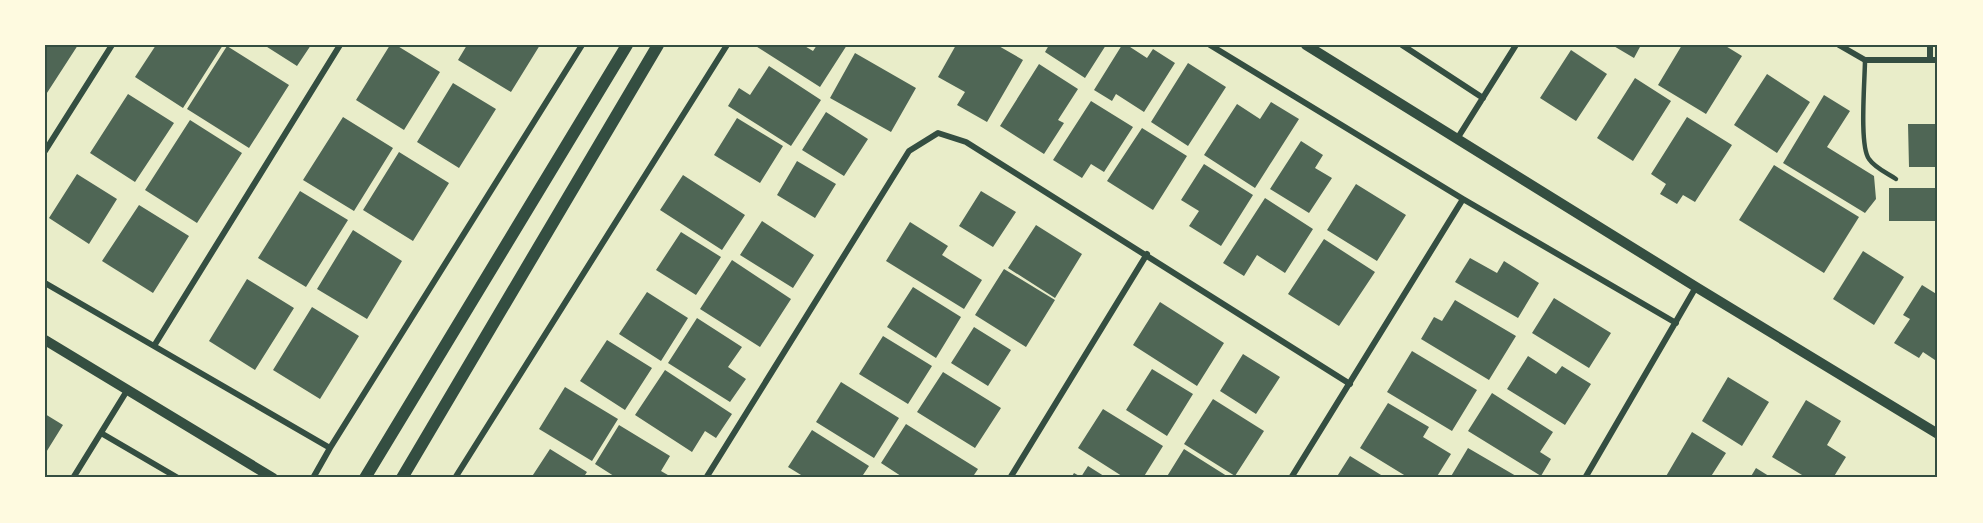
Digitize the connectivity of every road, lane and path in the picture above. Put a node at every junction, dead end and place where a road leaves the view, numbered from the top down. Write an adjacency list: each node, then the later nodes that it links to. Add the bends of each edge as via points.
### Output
1 (112, 45): 18 (street)
2 (340, 45): 26 (street)
3 (582, 45): 31 (street)
4 (627, 45): 36 (main road)
5 (658, 45): 37 (main road)
6 (727, 45): 38 (street)
7 (1210, 45): 20 (street)
8 (1306, 45): 17 (street)
9 (1401, 45): 16 (street)
10 (1516, 45): 16 (street)
11 (1839, 45): 13 (street)
12 (1930, 45): 14 (street)
13 (1865, 60): 14 (street); 19 (lane, via 1865,154 1874,165)
14 (1930, 60): 15 (street)
15 (1938, 60)
16 (1483, 98): 17 (street)
17 (1457, 139): 23 (street)
18 (45, 151)
19 (1896, 178)
20 (1463, 199): 24 (street); 27 (street)
21 (1147, 254): 27 (street); 39 (street, via 966,142 938,133 909,151); 40 (street)
22 (45, 283): 26 (street)
23 (1696, 287): 24 (street); 30 (street)
24 (1676, 323): 42 (street)
25 (45, 340): 28 (street)
26 (154, 346): 31 (street)
27 (1350, 384): 41 (street)
28 (128, 389): 29 (street); 34 (street)
29 (101, 433): 32 (street); 33 (street)
30 (1938, 434)
31 (330, 448): 35 (street)
32 (73, 478)
33 (178, 478)
34 (273, 478)
35 (313, 478)
36 (365, 478)
37 (402, 478)
38 (455, 478)
39 (706, 478)
40 (1010, 478)
41 (1291, 478)
42 (1585, 478)

